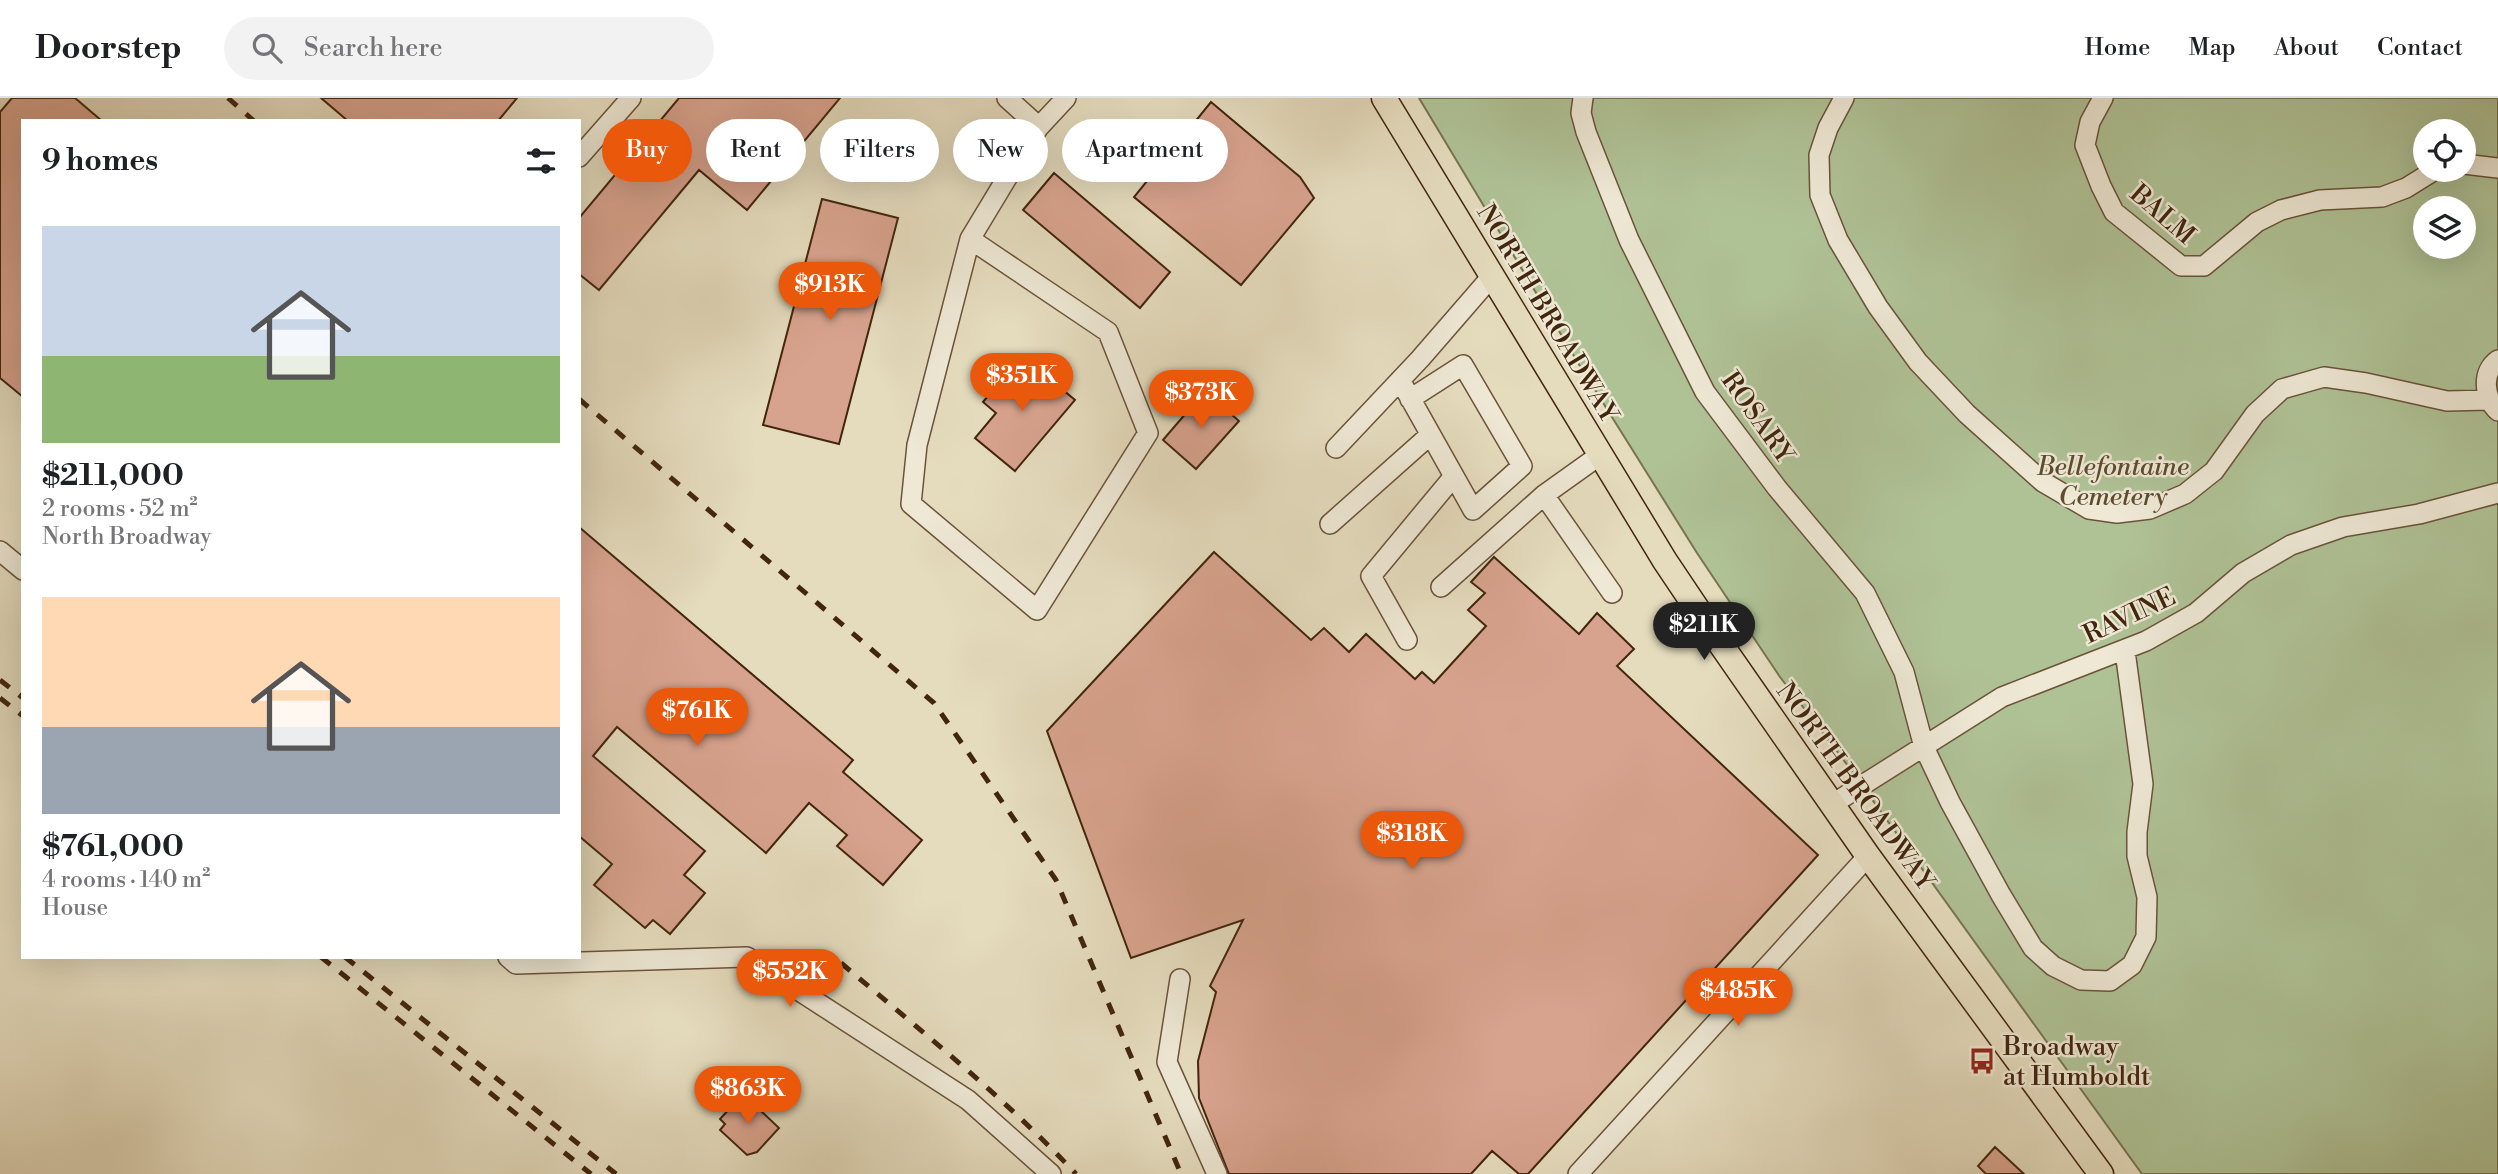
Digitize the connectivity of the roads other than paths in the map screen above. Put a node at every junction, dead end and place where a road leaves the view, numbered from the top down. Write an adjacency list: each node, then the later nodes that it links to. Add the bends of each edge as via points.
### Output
1 (631, 98): 10 (street)
2 (1007, 98): 8 (street)
3 (1066, 98): 9 (street)
4 (1384, 98): 16 (main road, NORTH BROADWAY)
5 (1583, 98): 34 (street, ROSARY, via 1586,132 1629,240 1705,392 1865,593 1904,672)
6 (1844, 98): 20 (street, via 1819,155 1820,195 1838,240 1918,362 1967,414 2043,482 2089,509 2117,513 2150,509 2185,494 2214,471 2255,414 2282,389 2324,377 2447,401)
7 (2103, 98): 14 (street, BALM, via 2090,122 2085,145 2101,186 2114,212 2181,266 2204,266 2257,222 2281,210 2320,200 2382,197)
8 (1030, 119)
9 (1046, 119)
10 (581, 155)
11 (2476, 164): 12 (street)
12 (2498, 168)
13 (1006, 182): 15 (street)
14 (2416, 182)
15 (971, 239): 15 (street, via 917,445 911,505 1037,610 1148,433 1108,332)
16 (1492, 276): 18 (street); 23 (main road, NORTH BROADWAY)
17 (2498, 360): 20 (street, via 2491,364 2486,380)
18 (1400, 380): 19 (street); 22 (street)
19 (1410, 399): 21 (street); 24 (street, via 1463,365 1522,466 1473,510)
20 (2493, 405)
21 (1430, 435): 24 (street); 27 (street)
22 (1336, 448)
23 (1600, 455): 26 (street); 35 (main road, NORTH BROADWAY, via 1700,615)
24 (1454, 476): 32 (street, via 1371,576)
25 (2498, 493): 33 (street, RAVINE, via 2343,527 2291,545 2243,573 2196,613)
26 (1544, 495): 30 (street); 31 (street)
27 (1330, 524)
28 (0, 551): 29 (street)
29 (21, 567)
30 (1441, 587)
31 (1612, 593)
32 (1407, 640)
33 (2125, 651): 34 (street, RAVINE, via 2002,697); 34 (street, ROSARY, via 2143,783 2137,856 2147,897 2146,937 2132,965 2110,981 2081,980 2053,966 2033,948)
34 (1924, 747): 35 (street, RAVINE)
35 (1831, 804): 36 (main road, NORTH BROADWAY)
36 (1868, 856): 39 (main road, NORTH BROADWAY); 42 (street)
37 (510, 959): 40 (street, via 516,964 747,957 968,1100)
38 (1180, 979): 41 (street, via 1167,1062)
39 (2091, 1170)
40 (1051, 1174)
41 (1217, 1174)
42 (1578, 1174)

